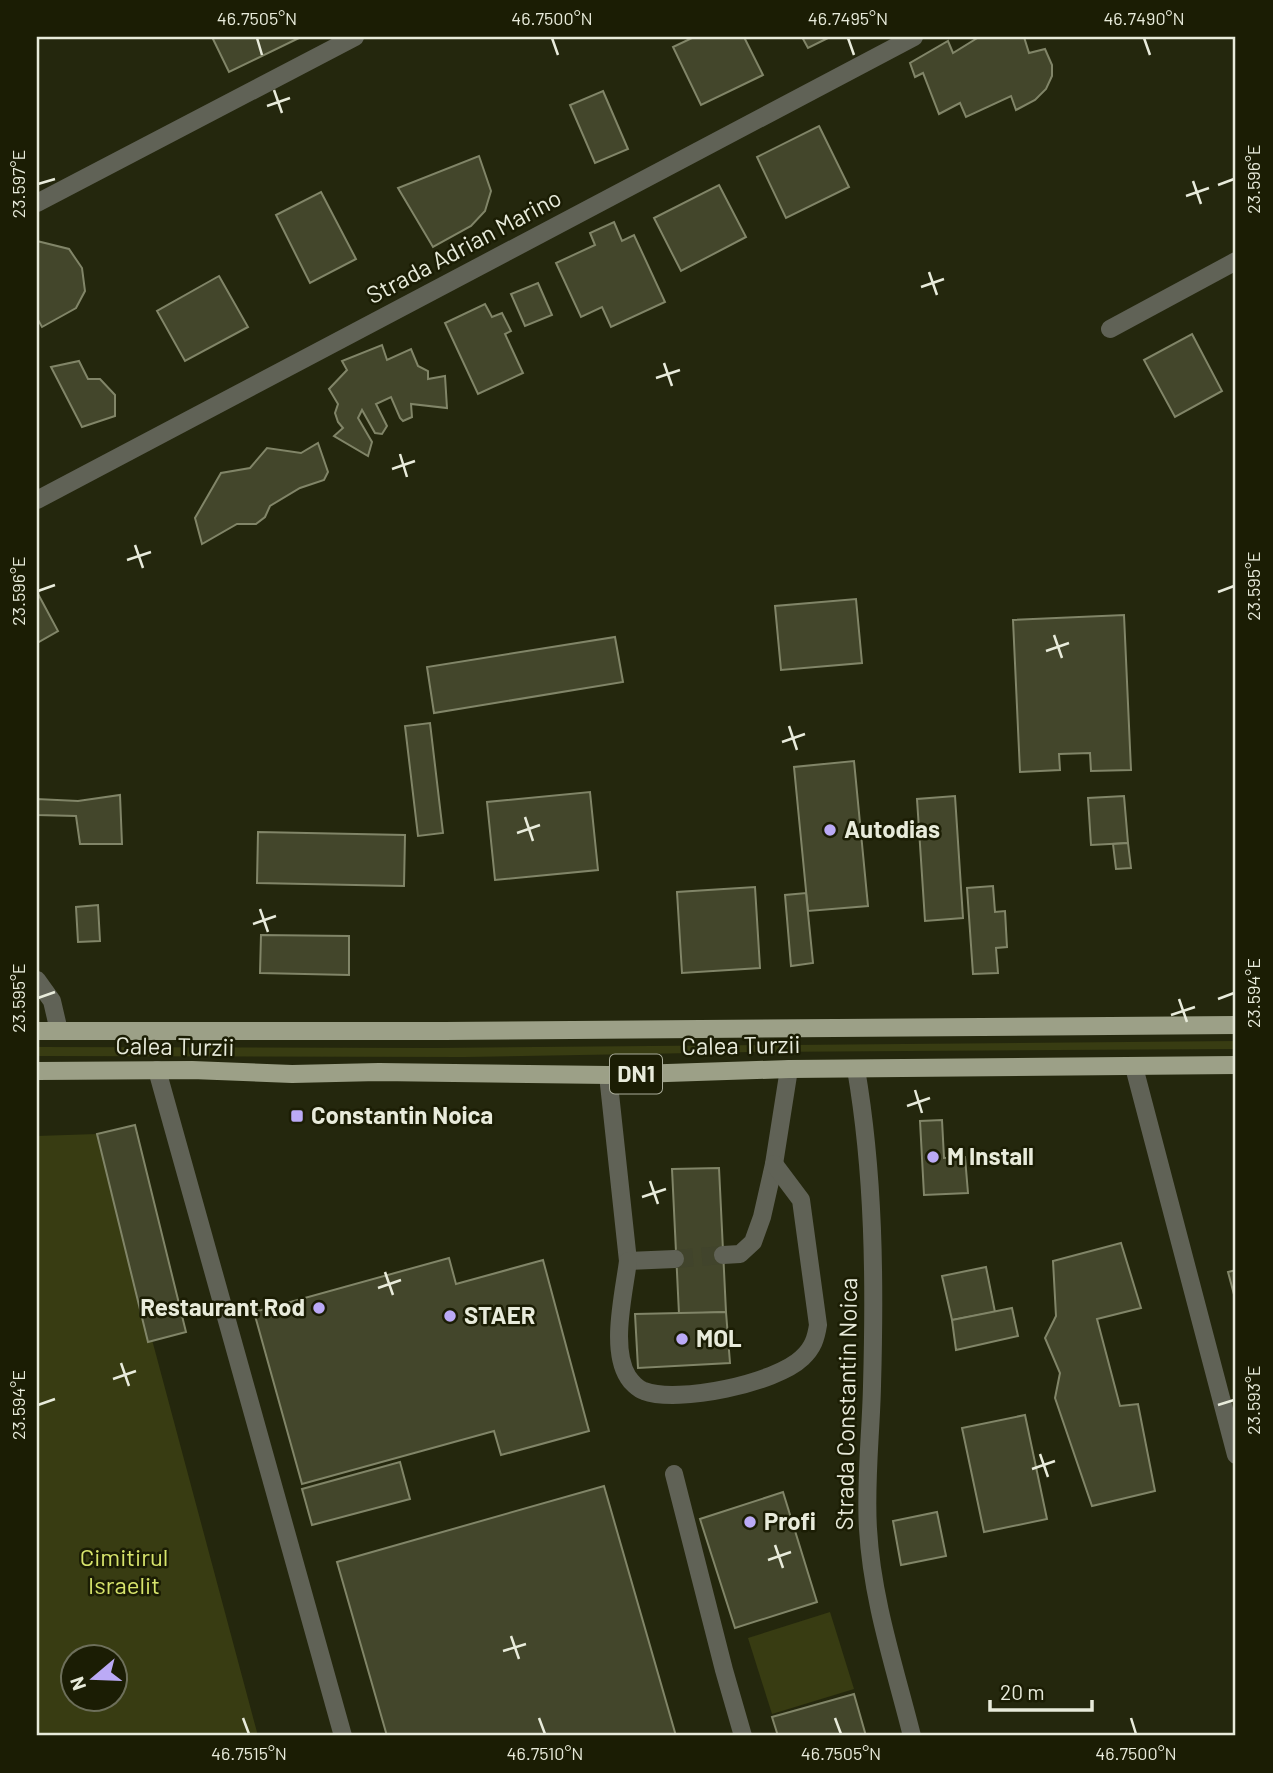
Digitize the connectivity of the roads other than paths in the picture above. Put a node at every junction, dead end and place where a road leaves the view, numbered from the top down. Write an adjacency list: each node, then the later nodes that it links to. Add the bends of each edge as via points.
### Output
1 (355, 37): 3 (street)
2 (914, 37): 6 (street, Strada Adrian Marino)
3 (37, 203)
4 (1236, 261): 5 (street)
5 (1110, 330)
6 (37, 500)
7 (37, 980): 10 (street, via 52,1001)
8 (1236, 1025): 10 (main road, Calea Turzii / DN1)
9 (37, 1031): 10 (main road, Calea Turzii / DN1)
10 (59, 1031)
11 (1236, 1065): 12 (main road, Calea Turzii / DN1)
12 (1134, 1067): 14 (main road, Calea Turzii / DN1); 22 (street)
13 (789, 1069): 14 (main road, Calea Turzii / DN1); 17 (main road, Calea Turzii / DN1); 18 (street)
14 (856, 1069): 26 (street, Strada Constantin Noica, via 873,1227 868,1528 876,1597)
15 (157, 1070): 16 (main road, Calea Turzii / DN1); 17 (main road, Calea Turzii / DN1); 24 (street)
16 (37, 1071)
17 (608, 1075): 21 (street)
18 (774, 1164): 19 (street, via 753,1242 740,1254); 21 (street, via 801,1200 818,1325 815,1343 784,1371 702,1393 642,1391 621,1362 620,1323)
19 (723, 1255)
20 (675, 1259): 21 (street)
21 (628, 1261)
22 (1236, 1455)
23 (674, 1474): 25 (street)
24 (343, 1736)
25 (743, 1736)
26 (912, 1736)

